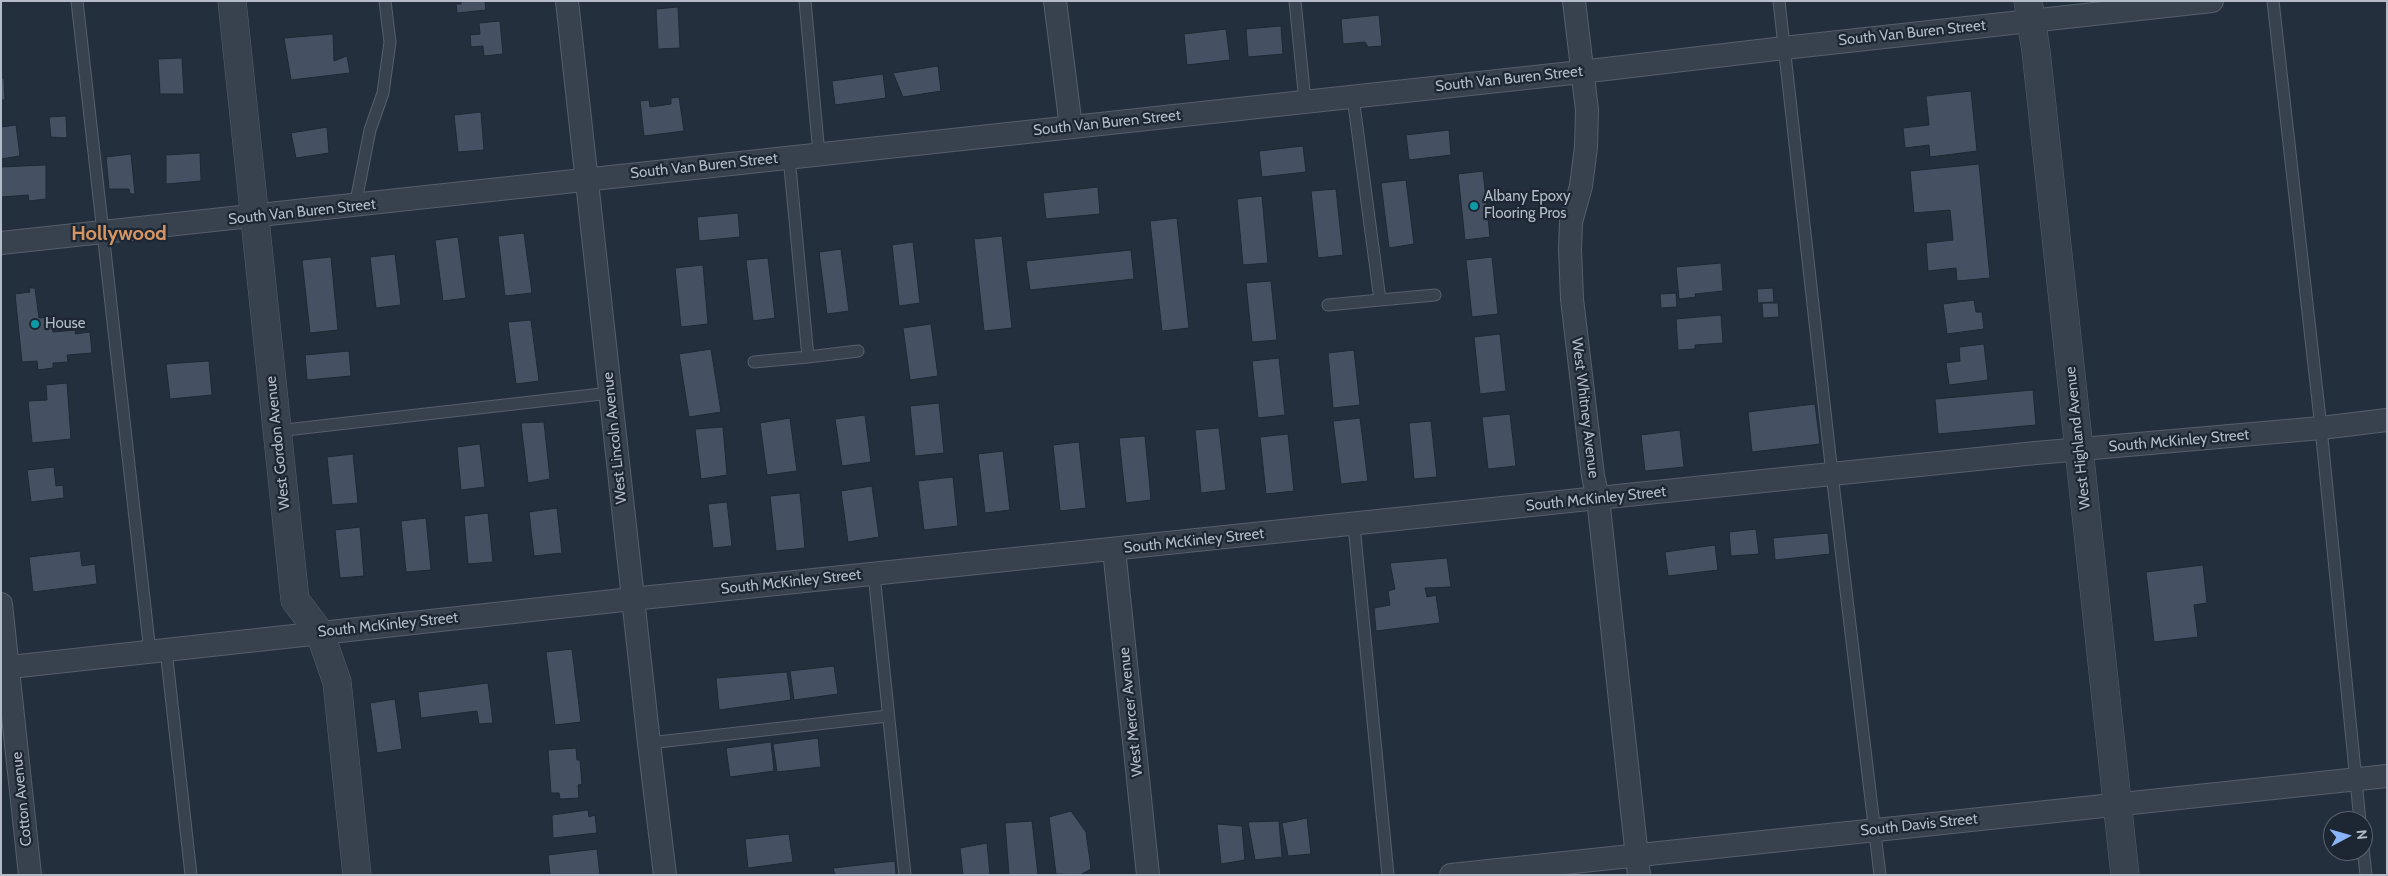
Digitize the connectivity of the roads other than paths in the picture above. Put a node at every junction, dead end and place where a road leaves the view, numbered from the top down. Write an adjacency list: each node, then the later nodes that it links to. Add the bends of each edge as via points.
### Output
1 (77, 1): 23 (lane)
2 (232, 1): 22 (street, West Gordon Avenue)
3 (385, 1): 21 (lane, via 390,42 383,93 370,130)
4 (567, 1): 20 (street, West Lincoln Avenue)
5 (805, 1): 18 (lane)
6 (1055, 1): 17 (street)
7 (1295, 1): 16 (lane)
8 (1574, 1): 14 (street, West Whitney Avenue)
9 (1779, 1): 13 (lane)
10 (2212, 1): 12 (street, South Van Buren Street)
11 (2273, 1): 33 (lane)
12 (2029, 11): 13 (street, South Van Buren Street); 35 (street, West Highland Avenue)
13 (1784, 48): 14 (street, South Van Buren Street); 36 (lane)
14 (1582, 72): 15 (street, South Van Buren Street); 37 (street, West Whitney Avenue, via 1587,110 1586,147 1581,186 1571,222 1570,249 1572,299)
15 (1353, 97): 16 (street, South Van Buren Street); 26 (lane)
16 (1305, 101): 17 (street, South Van Buren Street)
17 (1071, 127): 18 (street, South Van Buren Street)
18 (819, 154): 19 (street, South Van Buren Street)
19 (789, 157): 20 (street, South Van Buren Street); 29 (lane)
20 (588, 179): 21 (street, South Van Buren Street); 31 (street, West Lincoln Avenue)
21 (356, 206): 22 (street, South Van Buren Street)
22 (256, 217): 23 (street, South Van Buren Street); 34 (street, West Gordon Avenue)
23 (103, 232): 24 (street, South Van Buren Street); 44 (lane)
24 (1, 243)
25 (1435, 295): 26 (lane)
26 (1380, 300): 27 (lane)
27 (1328, 305)
28 (858, 351): 29 (lane)
29 (808, 357): 30 (lane)
30 (754, 362)
31 (610, 393): 34 (lane); 41 (street, West Lincoln Avenue)
32 (2387, 420): 33 (street, South McKinley Street)
33 (2321, 428): 35 (street, South McKinley Street); 49 (lane)
34 (276, 431): 43 (street, West Gordon Avenue, via 295,600)
35 (2079, 449): 36 (street, South McKinley Street); 50 (street, West Highland Avenue)
36 (1832, 474): 37 (street, South McKinley Street); 52 (lane)
37 (1598, 498): 38 (street, South McKinley Street); 54 (street, West Whitney Avenue)
38 (1354, 524): 39 (street, South McKinley Street); 61 (lane)
39 (1114, 550): 40 (street, South McKinley Street); 60 (street, West Mercer Avenue)
40 (874, 574): 41 (street, South McKinley Street); 46 (lane)
41 (632, 599): 43 (street, South McKinley Street); 47 (street, West Lincoln Avenue)
42 (1, 604): 45 (street, Cotton Avenue)
43 (320, 633): 44 (street, South McKinley Street); 57 (street, West Gordon Avenue, via 337,682)
44 (158, 651): 45 (street, South McKinley Street); 56 (lane)
45 (4, 668): 55 (street, Cotton Avenue)
46 (888, 716): 47 (lane); 59 (lane)
47 (648, 743): 58 (street, West Lincoln Avenue)
48 (2387, 776): 49 (street, South Davis Street)
49 (2356, 779): 50 (street, South Davis Street); 51 (lane)
50 (2118, 803): 52 (street, South Davis Street); 64 (street, West Highland Avenue)
51 (2359, 811)
52 (1875, 830): 54 (street, South Davis Street); 63 (lane)
53 (2364, 861): 65 (lane)
54 (1638, 864): 62 (street, South Davis Street)
55 (30, 875)
56 (191, 875)
57 (357, 875)
58 (665, 875)
59 (905, 875)
60 (1148, 875)
61 (1388, 875)
62 (1451, 875)
63 (1880, 875)
64 (2125, 875)
65 (2366, 875)

